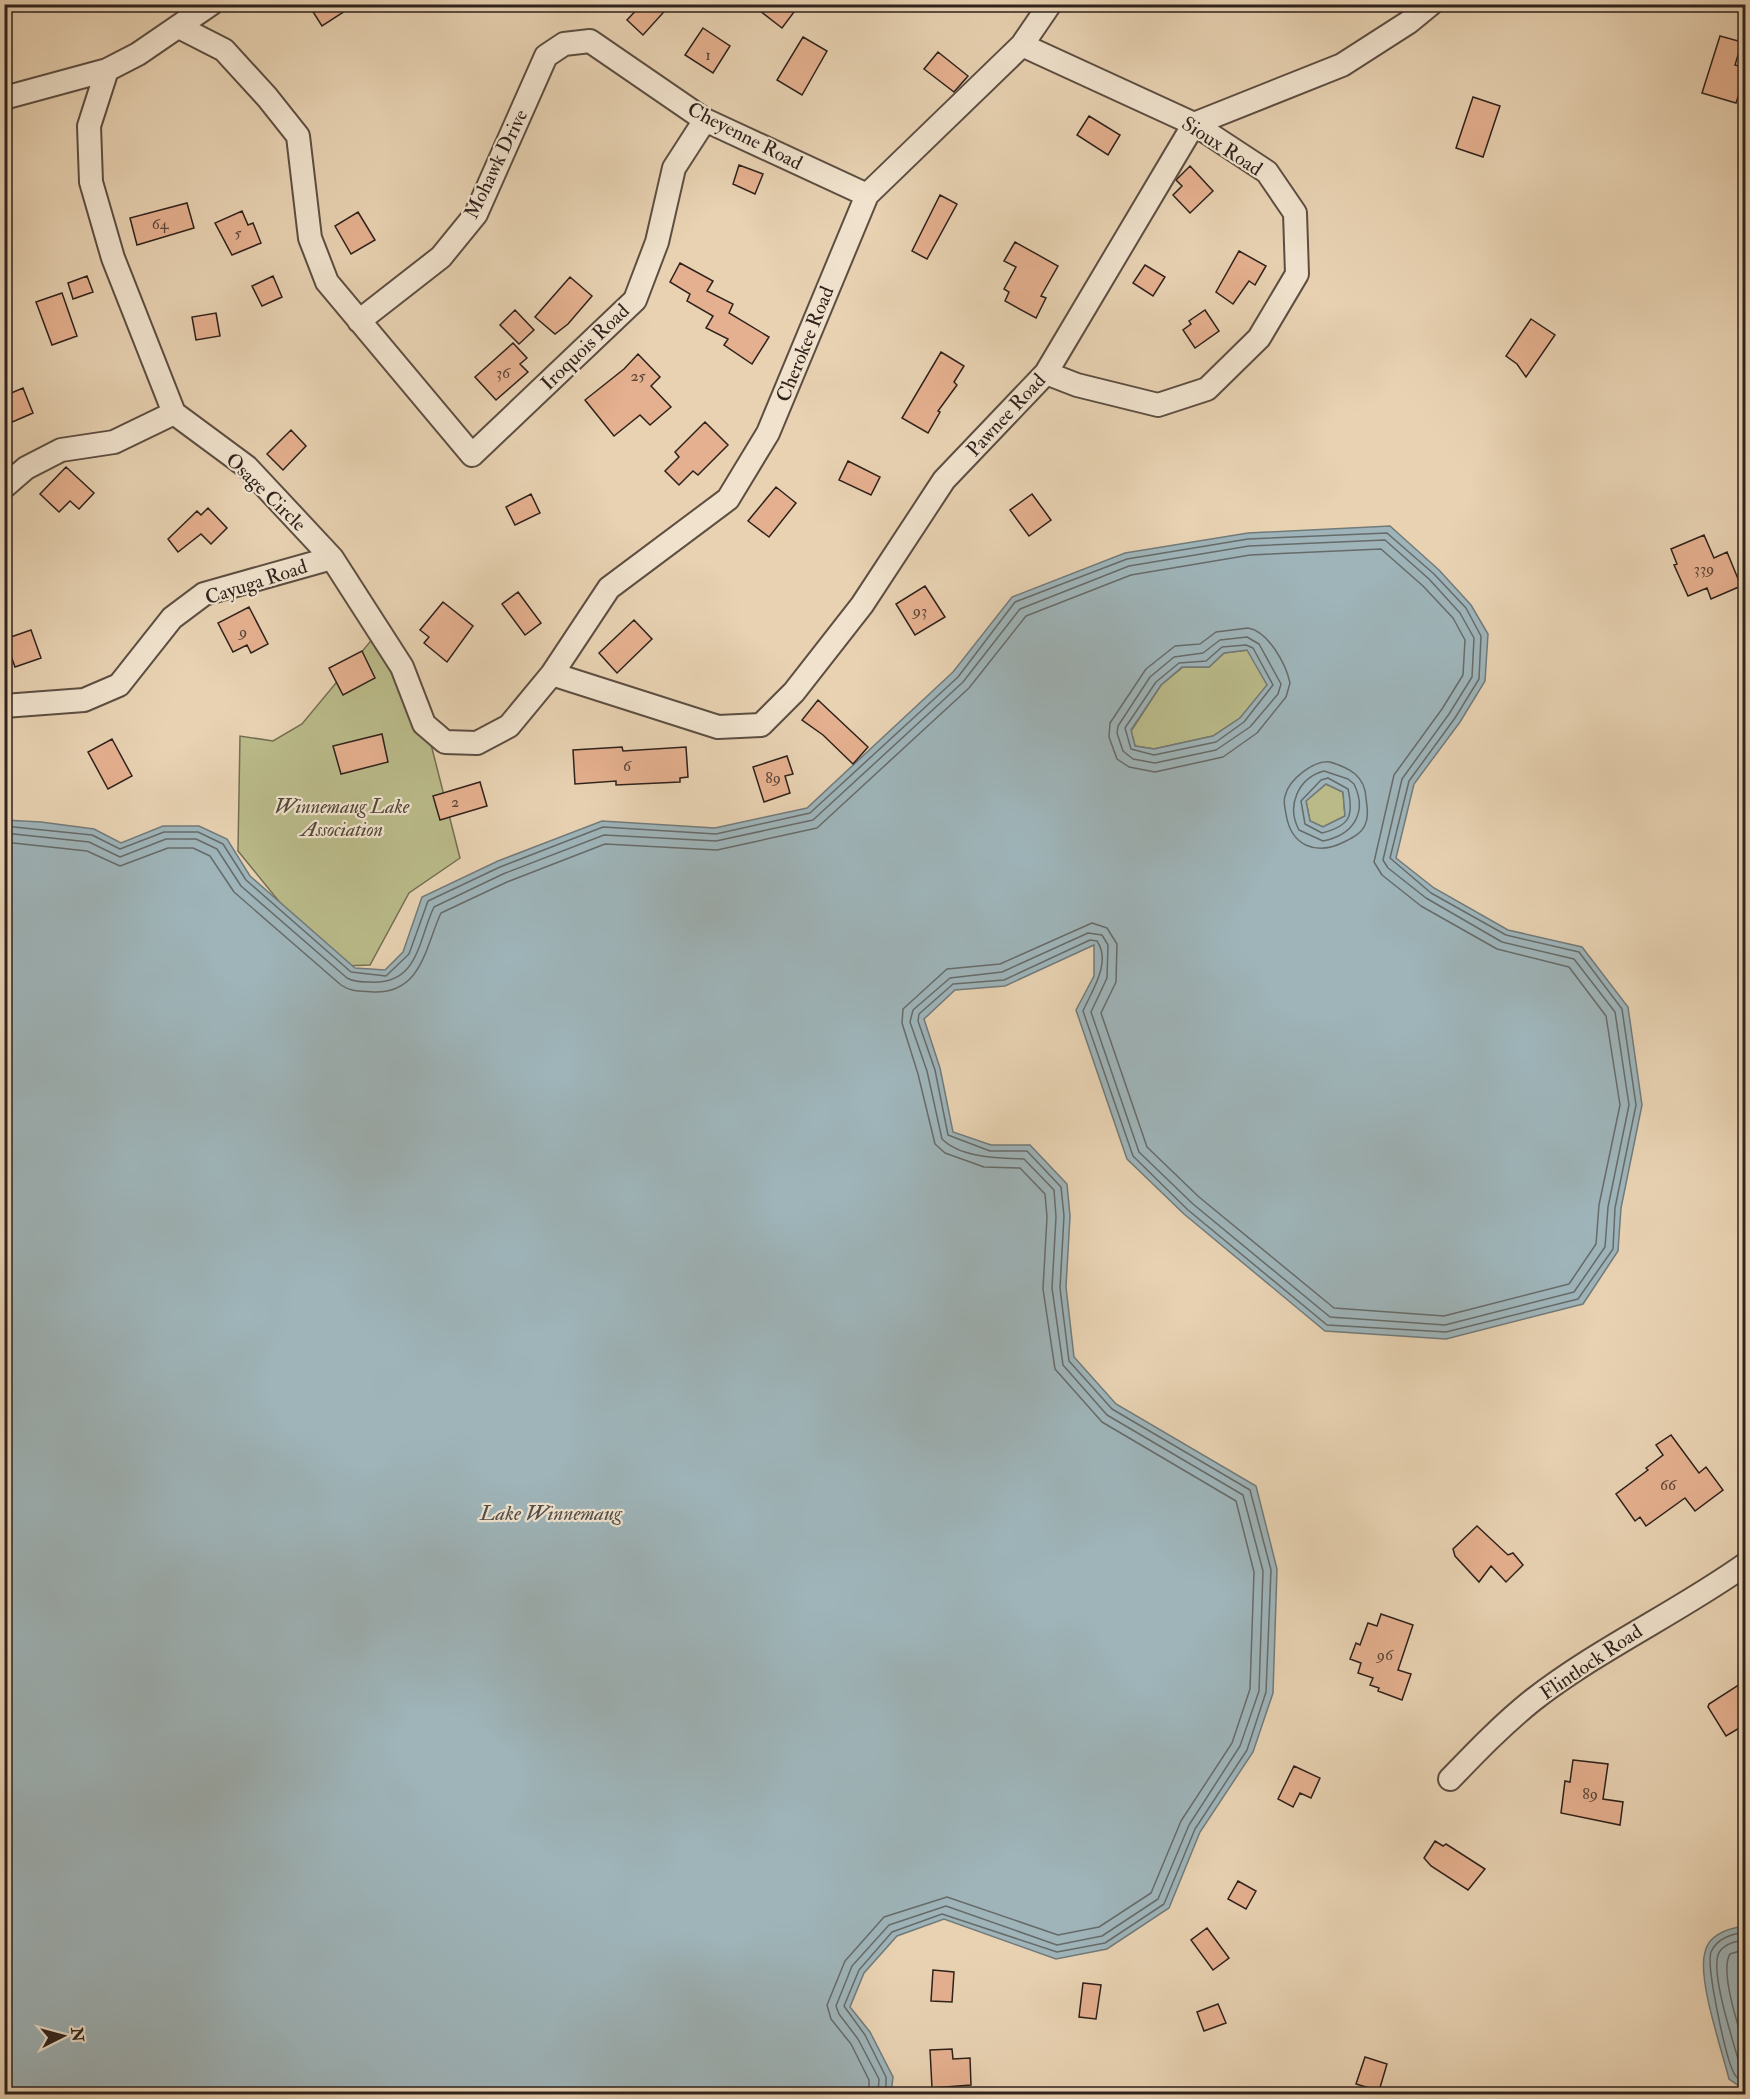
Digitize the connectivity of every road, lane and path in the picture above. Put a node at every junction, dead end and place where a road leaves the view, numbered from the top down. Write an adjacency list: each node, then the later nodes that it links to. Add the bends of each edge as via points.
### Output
1 (211, 4): 4 (street)
2 (1050, 4): 6 (street, Cherokee Road)
3 (1431, 4): 10 (street, via 1342,65)
4 (179, 27): 7 (street); 12 (street, via 224,50 298,136 310,238 327,282)
5 (564, 44): 9 (street, Cheyenne Road, via 590,41); 12 (street, Mohawk Drive, via 546,56 476,214 441,257)
6 (1022, 45): 10 (street, Sioux Road); 11 (street, Cherokee Road)
7 (107, 69): 8 (street); 14 (street, via 89,126 91,182 113,258)
8 (4, 98)
9 (705, 120): 11 (street, Cheyenne Road); 12 (street, Iroquois Road, via 674,168 657,242 635,300 472,455)
10 (1194, 124): 13 (street, Pawnee Road); 13 (street, Sioux Road, via 1267,172 1295,213 1297,274 1259,338 1207,389 1158,405 1077,385)
11 (867, 195): 17 (street, Cherokee Road, via 768,433 728,500 609,588)
12 (359, 321)
13 (1046, 373): 17 (street, Pawnee Road, via 944,480 862,605 794,692 761,725 718,727)
14 (174, 413): 15 (street, via 114,442 61,450 26,468); 16 (street, Osage Circle, via 247,467)
15 (4, 487)
16 (332, 558): 17 (street, Osage Circle, via 402,667 424,724 446,742 477,743 509,726); 18 (street, Cayuga Road, via 204,594 172,618 119,685 84,700)
17 (552, 674)
18 (4, 706)
19 (1746, 1564): 20 (street, Flintlock Road, via 1534,1700)
20 (1450, 1779)

